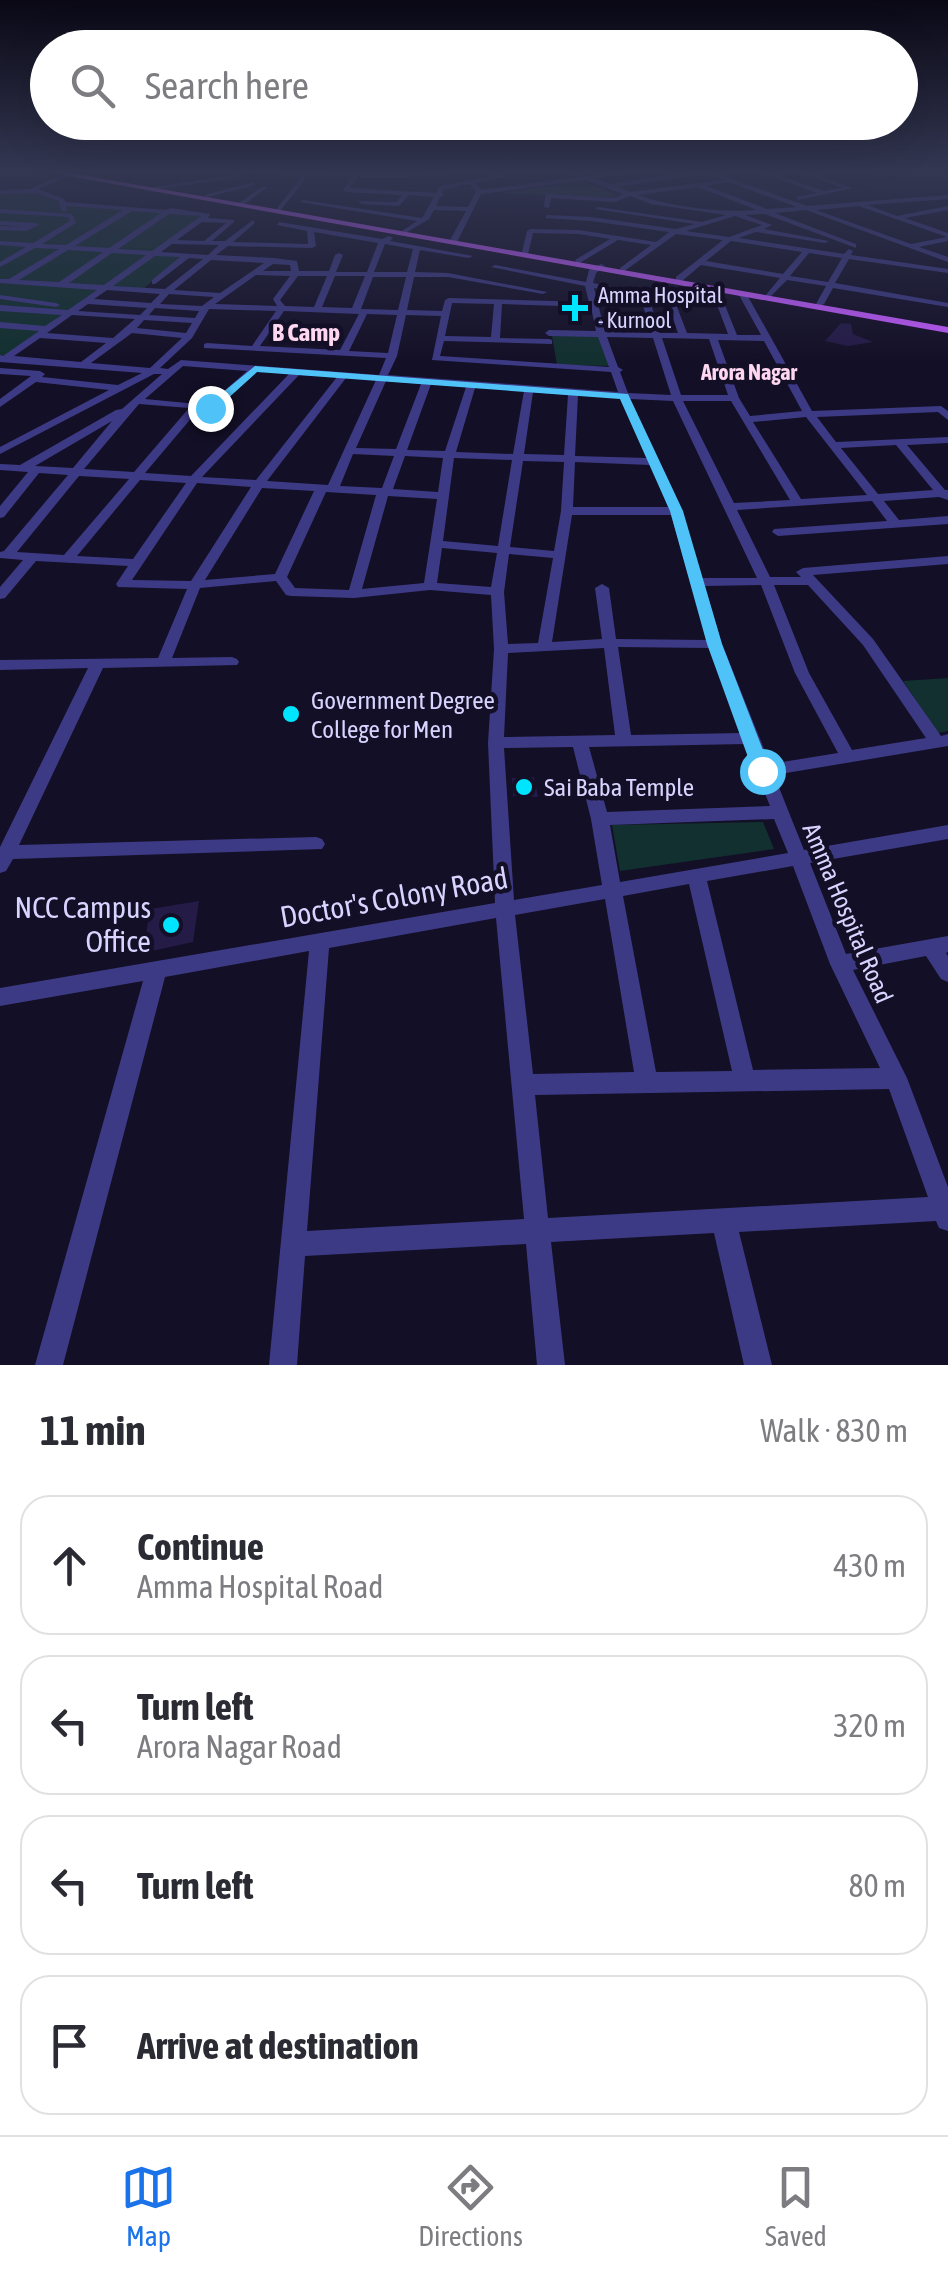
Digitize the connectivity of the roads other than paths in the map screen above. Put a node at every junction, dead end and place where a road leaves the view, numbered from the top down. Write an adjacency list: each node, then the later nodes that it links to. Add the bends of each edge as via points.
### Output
1 (51, 236): 34 (street)
2 (88, 236): 39 (street)
3 (134, 236): 41 (street)
4 (181, 236): 27 (street)
5 (214, 236): 32 (street)
6 (239, 236): 35 (street)
7 (311, 236): 35 (street, via 312,246)
8 (344, 236): 25 (street)
9 (395, 236): 28 (street)
10 (415, 236): 47 (main road)
11 (416, 236): 29 (main road)
12 (456, 236): 29 (street)
13 (528, 236): 47 (street)
14 (599, 236): 23 (street)
15 (668, 236): 33 (street)
16 (699, 236): 26 (street)
17 (739, 236): 26 (street)
18 (789, 236): 37 (street)
19 (828, 236): 37 (street)
20 (863, 236): 37 (street)
21 (889, 236): 38 (street)
22 (901, 236): 31 (street)
23 (618, 237): 33 (street); 54 (street)
24 (948, 237): 31 (street)
25 (361, 238): 28 (street); 44 (street)
26 (728, 240): 36 (street); 55 (street)
27 (173, 242): 32 (street); 43 (street)
28 (382, 242): 40 (street); 65 (street)
29 (453, 242): 47 (main road)
30 (0, 243): 34 (street)
31 (927, 243): 38 (street); 42 (street)
32 (204, 244): 35 (street)
33 (656, 244): 59 (street)
34 (34, 245): 39 (street); 53 (street)
35 (228, 245): 49 (street)
36 (771, 246): 45 (street); 60 (street)
37 (853, 246): 51 (street)
38 (910, 246): 56 (street); 57 (street)
39 (70, 247): 41 (street); 71 (street)
40 (417, 247): 50 (street); 66 (street)
41 (111, 250): 43 (street); 74 (street)
42 (948, 251)
43 (158, 252): 46 (street); 75 (street)
44 (354, 252)
45 (805, 252): 51 (street); 67 (street)
46 (189, 254): 49 (street); 72 (street)
47 (519, 254): 54 (main road); 58 (street); 63 (main road)
48 (339, 255): 64 (street)
49 (216, 256): 52 (street); 76 (street)
50 (469, 256)
51 (844, 258): 56 (street); 73 (street)
52 (274, 260): 61 (street); 62 (street, via 294,263)
53 (2, 262)
54 (578, 262): 63 (main road)
55 (703, 264): 60 (street); 70 (street)
56 (892, 264): 57 (street); 78 (street)
57 (947, 267): 88 (street)
58 (495, 268): 68 (street); 69 (street)
59 (623, 270): 63 (main road); 70 (main road)
60 (748, 270): 67 (street)
61 (252, 273): 62 (street); 77 (street)
62 (295, 274): 64 (street); 89 (street)
63 (595, 274): 69 (street); 70 (main road); 79 (street); 93 (street, Amma Hospital Road)
64 (330, 275): 65 (street); 98 (street)
65 (370, 275): 66 (street); 99 (street)
66 (408, 275): 68 (street); 100 (street)
67 (785, 277): 73 (street); 82 (street)
68 (473, 279): 85 (street); 86 (street)
69 (565, 280): 85 (street)
70 (678, 281): 80 (main road); 82 (main road); 84 (street)
71 (5, 282): 74 (street)
72 (156, 282)
73 (832, 285): 78 (street); 92 (street)
74 (59, 286): 75 (street)
75 (102, 289): 76 (street); 91 (street)
76 (165, 293): 77 (street); 94 (street)
77 (222, 293): 89 (street); 97 (street)
78 (872, 294): 88 (street)
79 (644, 295): 84 (street); 111 (street)
80 (717, 295): 81 (main road); 84 (street); 118 (street)
81 (744, 295): 107 (main road); 119 (street)
82 (769, 296): 92 (main road)
83 (0, 297): 90 (street)
84 (664, 297): 113 (street)
85 (543, 299): 87 (street); 93 (street); 114 (street)
86 (449, 300): 87 (street); 102 (street)
87 (498, 300): 121 (street)
88 (926, 302): 95 (street)
89 (280, 303): 97 (street); 98 (street); 123 (street)
90 (41, 304): 91 (street); 96 (street)
91 (83, 304): 94 (street); 101 (street)
92 (820, 304): 107 (main road)
93 (594, 305): 110 (street, Amma Hospital Road)
94 (153, 306): 97 (street); 104 (street)
95 (948, 306)
96 (0, 308): 101 (street)
97 (205, 308): 105 (street)
98 (318, 308): 99 (street)
99 (360, 311): 100 (street); 124 (street)
100 (400, 312): 102 (street); 126 (street)
101 (70, 314): 103 (street); 109 (street)
102 (446, 314): 117 (street)
103 (107, 317): 104 (street); 116 (street)
104 (138, 320): 105 (street); 108 (street)
105 (198, 321): 112 (street)
106 (0, 324): 109 (street)
107 (948, 328)
108 (130, 330): 112 (street); 120 (street)
109 (44, 332): 116 (street); 125 (street)
110 (601, 332): 111 (street); 114 (street); 131 (street, Amma Hospital Road)
111 (656, 334): 113 (street); 145 (street)
112 (189, 336): 133 (street)
113 (683, 336): 115 (street)
114 (549, 337): 121 (street); 129 (street)
115 (713, 337): 118 (street); 146 (street)
116 (80, 338): 120 (street)
117 (440, 338): 121 (street); 129 (street, via 435,358)
118 (734, 338): 119 (street)
119 (768, 338): 150 (street)
120 (114, 341): 128 (street)
121 (495, 341)
122 (207, 346): 123 (street)
123 (254, 349): 124 (street)
124 (342, 354): 126 (street)
125 (4, 356): 127 (street)
126 (392, 356): 138 (street)
127 (61, 362): 128 (street); 136 (street)
128 (84, 363): 133 (street)
129 (551, 366): 131 (street)
130 (255, 369): 134 (street, via 181,362); 135 (street); 149 (street, via 210,408)
131 (618, 370): 144 (street, Amma Hospital Road)
132 (0, 371): 136 (street)
133 (152, 371): 134 (street); 141 (street)
134 (170, 372): 148 (street)
135 (296, 372): 137 (street); 168 (street)
136 (38, 376): 141 (street); 147 (street)
137 (343, 376): 138 (street); 169 (street)
138 (383, 378): 139 (street); 157 (street)
139 (427, 380): 140 (street); 158 (street)
140 (472, 384): 142 (street); 159 (street)
141 (119, 388): 156 (street)
142 (529, 389): 143 (street); 160 (street)
143 (572, 392): 144 (street); 161 (street)
144 (624, 396): 145 (street); 162 (street, Amma Hospital Road)
145 (677, 398): 146 (street); 176 (street)
146 (734, 398): 152 (street)
147 (2, 401)
148 (132, 405): 149 (street); 164 (street); 166 (street)
149 (196, 406): 167 (street)
150 (809, 414): 151 (street, via 941,410); 152 (street); 155 (street)
151 (948, 417)
152 (747, 419): 175 (street)
153 (948, 440): 154 (street)
154 (899, 442): 155 (street); 172 (street)
155 (833, 445): 174 (street)
156 (0, 451)
157 (351, 451): 158 (street); 170 (street)
158 (399, 452): 159 (street); 171 (street)
159 (450, 455): 160 (street); 173 (street)
160 (516, 457): 161 (street); 184 (street)
161 (568, 460): 162 (street); 177 (street)
162 (654, 462): 178 (street, Amma Hospital Road)
163 (0, 467): 164 (street)
164 (22, 469): 165 (street)
165 (36, 470): 166 (street); 179 (street)
166 (80, 472): 167 (street); 185 (street)
167 (135, 474): 168 (street); 188 (street)
168 (194, 479): 169 (street); 189 (street)
169 (258, 484): 170 (street); 195 (street)
170 (326, 489): 171 (street); 191 (street)
171 (384, 492): 173 (street); 199 (street)
172 (946, 495): 174 (street)
173 (444, 496): 183 (street)
174 (874, 499): 175 (street); 181 (street)
175 (797, 502): 176 (street)
176 (731, 507): 194 (street)
177 (567, 511): 178 (street); 186 (street)
178 (676, 511): 193 (street, Amma Hospital Road)
179 (0, 514)
180 (948, 520): 181 (street)
181 (896, 524): 182 (street)
182 (778, 532)
183 (437, 544): 184 (street); 196 (street)
184 (503, 549): 186 (street); 198 (street)
185 (4, 555): 187 (street)
186 (560, 555): 203 (street)
187 (32, 557): 188 (street); 200 (street)
188 (68, 559): 189 (street)
189 (135, 562): 195 (street, via 123,584)
190 (946, 563): 192 (street, via 803,572)
191 (280, 577): 195 (street); 199 (street, via 291,592)
192 (812, 581): 194 (street); 212 (street)
193 (698, 582): 194 (street); 202 (street, Amma Hospital Road)
194 (766, 582): 214 (street, via 802,672)
195 (195, 585): 205 (street)
196 (430, 586): 198 (street); 199 (street)
197 (602, 588): 201 (street)
198 (497, 592): 204 (street)
199 (354, 594)
200 (0, 595)
201 (609, 643): 202 (street); 203 (street); 210 (street)
202 (714, 644): 209 (street, Amma Hospital Road)
203 (544, 648): 204 (street)
204 (501, 649): 213 (street)
205 (164, 661): 206 (street); 207 (street)
206 (232, 662)
207 (98, 663): 208 (street); 220 (street)
208 (0, 665)
209 (751, 738): 210 (street); 215 (street, Amma Hospital Road)
210 (624, 739): 211 (street)
211 (579, 740): 213 (street); 217 (street)
212 (942, 740): 214 (street)
213 (496, 743): 224 (street)
214 (847, 754): 215 (street)
215 (762, 771): 216 (street, Amma Hospital Road)
216 (778, 812): 217 (street); 221 (street, Amma Hospital Road)
217 (600, 819): 223 (street)
218 (948, 832): 221 (street, Doctor's Colony Road)
219 (316, 844): 220 (street)
220 (3, 859)
221 (798, 860): 222 (street, Doctor's Colony Road); 227 (street, Amma Hospital Road)
222 (696, 875): 223 (street, Doctor's Colony Road); 232 (street)
223 (613, 890): 224 (street, Doctor's Colony Road); 233 (street)
224 (505, 910): 225 (street, Doctor's Colony Road); 234 (street)
225 (320, 942): 228 (street, Doctor's Colony Road); 238 (street)
226 (939, 945): 227 (street); 229 (street)
227 (840, 964): 231 (street, Amma Hospital Road)
228 (156, 968): 230 (street, Doctor's Colony Road); 239 (street)
229 (948, 973)
230 (0, 997)
231 (896, 1078): 232 (street); 235 (street, Amma Hospital Road)
232 (745, 1080): 233 (street)
233 (647, 1082): 234 (street)
234 (522, 1085): 237 (street)
235 (946, 1214): 236 (street)
236 (724, 1222): 237 (street); 242 (street)
237 (538, 1230): 238 (street); 241 (street)
238 (296, 1244): 240 (street)
239 (49, 1365)
240 (284, 1365)
241 (552, 1365)
242 (758, 1365)

